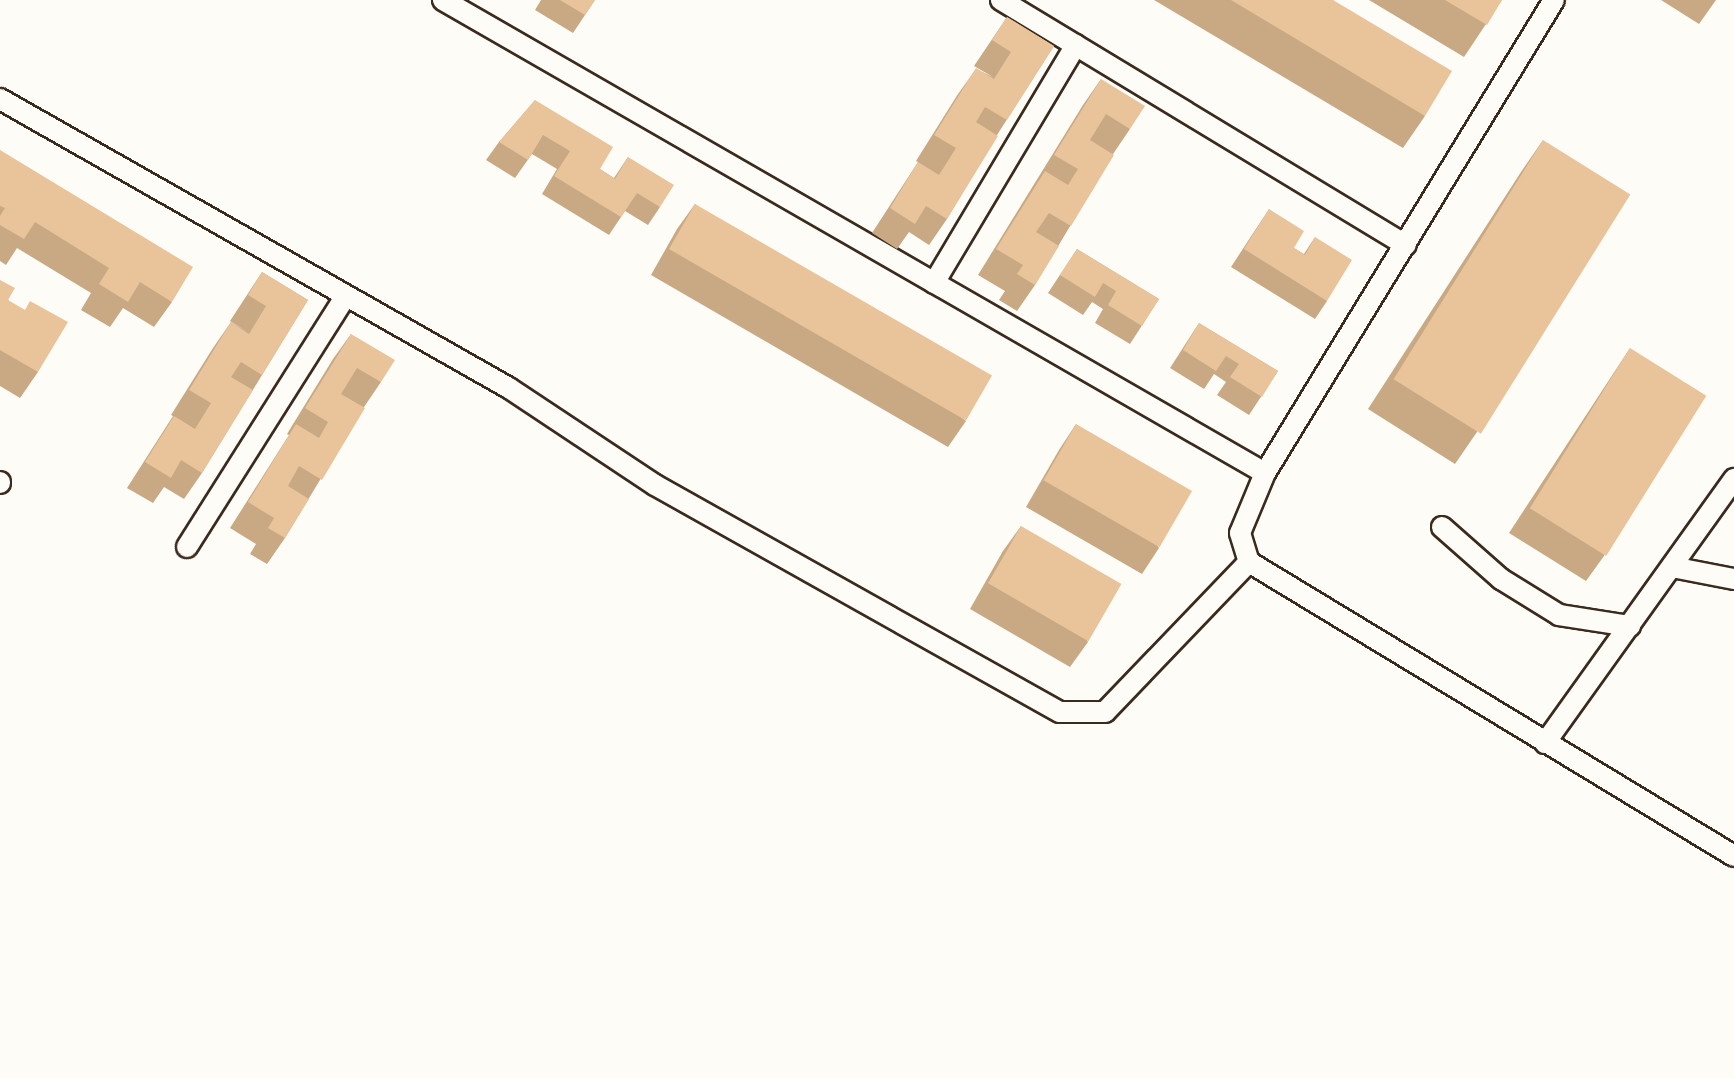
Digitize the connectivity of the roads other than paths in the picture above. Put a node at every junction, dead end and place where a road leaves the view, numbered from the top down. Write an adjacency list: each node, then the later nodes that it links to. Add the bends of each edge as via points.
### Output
1 (443, 0): 7 (lane)
2 (1001, 0): 4 (lane)
3 (1554, 0): 6 (lane)
4 (1076, 46): 6 (lane); 7 (lane)
5 (0, 99): 8 (lane)
6 (1406, 245): 9 (lane)
7 (934, 283): 9 (lane)
8 (344, 297): 12 (lane); 13 (lane, via 509,388 655,484 1060,712 1105,712)
9 (1264, 473): 13 (lane, via 1240,533)
10 (1734, 479): 14 (lane)
11 (1442, 526): 16 (lane, via 1501,579 1559,615)
12 (187, 546)
13 (1249, 562): 17 (lane)
14 (1672, 567): 15 (lane); 16 (lane)
15 (1734, 579)
16 (1630, 626): 17 (lane)
17 (1545, 743): 18 (lane)
18 (1734, 856)

